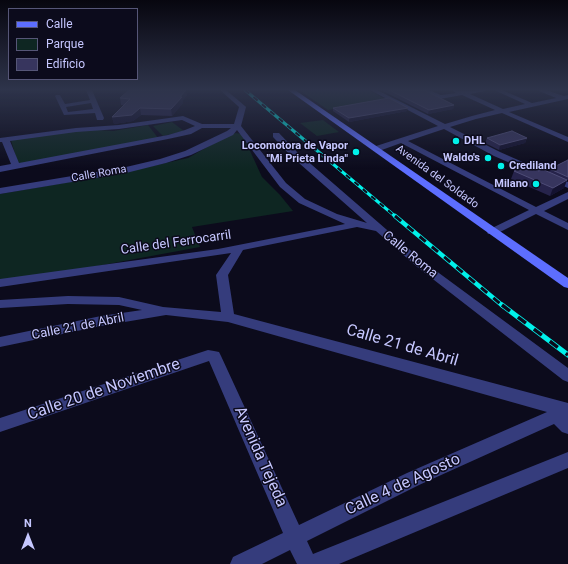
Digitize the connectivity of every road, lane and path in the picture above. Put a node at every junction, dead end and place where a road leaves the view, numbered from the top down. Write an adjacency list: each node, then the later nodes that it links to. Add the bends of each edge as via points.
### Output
1 (100, 116): 10 (street)
2 (240, 116): 8 (street)
3 (329, 116): 15 (street, Avenida del Soldado)
4 (425, 116): 9 (street)
5 (477, 116): 9 (street)
6 (515, 116): 14 (street)
7 (201, 126): 8 (street, Calle Roma); 10 (street, Calle Roma, via 183,118); 16 (street, Calle Roma, via 168,137)
8 (236, 126): 19 (street, Calle Roma, via 220,138 163,161); 22 (street, Calle Roma, via 283,185 302,201)
9 (444, 126): 13 (street); 18 (street, via 497,154)
10 (103, 128): 12 (street, Calle Roma)
11 (276, 135): 24 (street)
12 (3, 139): 16 (street, Calle Roma)
13 (400, 140): 15 (street); 21 (street)
14 (568, 140)
15 (376, 149): 25 (street, Avenida del Soldado)
16 (16, 167): 17 (street, Calle Roma)
17 (0, 170)
18 (568, 185)
19 (0, 191)
20 (568, 195): 21 (street)
21 (536, 211): 23 (street); 25 (street)
22 (355, 224): 24 (street, Calle Roma); 26 (street, Calle del Ferrocarril)
23 (568, 227)
24 (378, 228): 34 (street, Calle Roma, via 420,264)
25 (492, 232): 28 (street, Avenida del Soldado)
26 (240, 247): 27 (street, Calle del Ferrocarril); 31 (street, via 222,275)
27 (0, 283)
28 (568, 284)
29 (0, 304): 30 (street, via 68,300 119,301)
30 (166, 311): 31 (street, Calle 21 de Abril); 32 (street, Calle 21 de Abril, via 101,321)
31 (228, 317): 35 (street, Calle 21 de Abril)
32 (0, 342)
33 (208, 355): 36 (street, Calle 20 de Noviembre); 38 (street, Avenida Tejeda, via 216,359)
34 (568, 376)
35 (565, 415): 38 (street, Calle 4 de Agosto, via 413,479)
36 (0, 425)
37 (568, 460): 41 (street)
38 (295, 536): 39 (street, Calle 4 de Agosto); 40 (street, Avenida Tejeda)
39 (240, 564)
40 (307, 564)
41 (314, 564)

